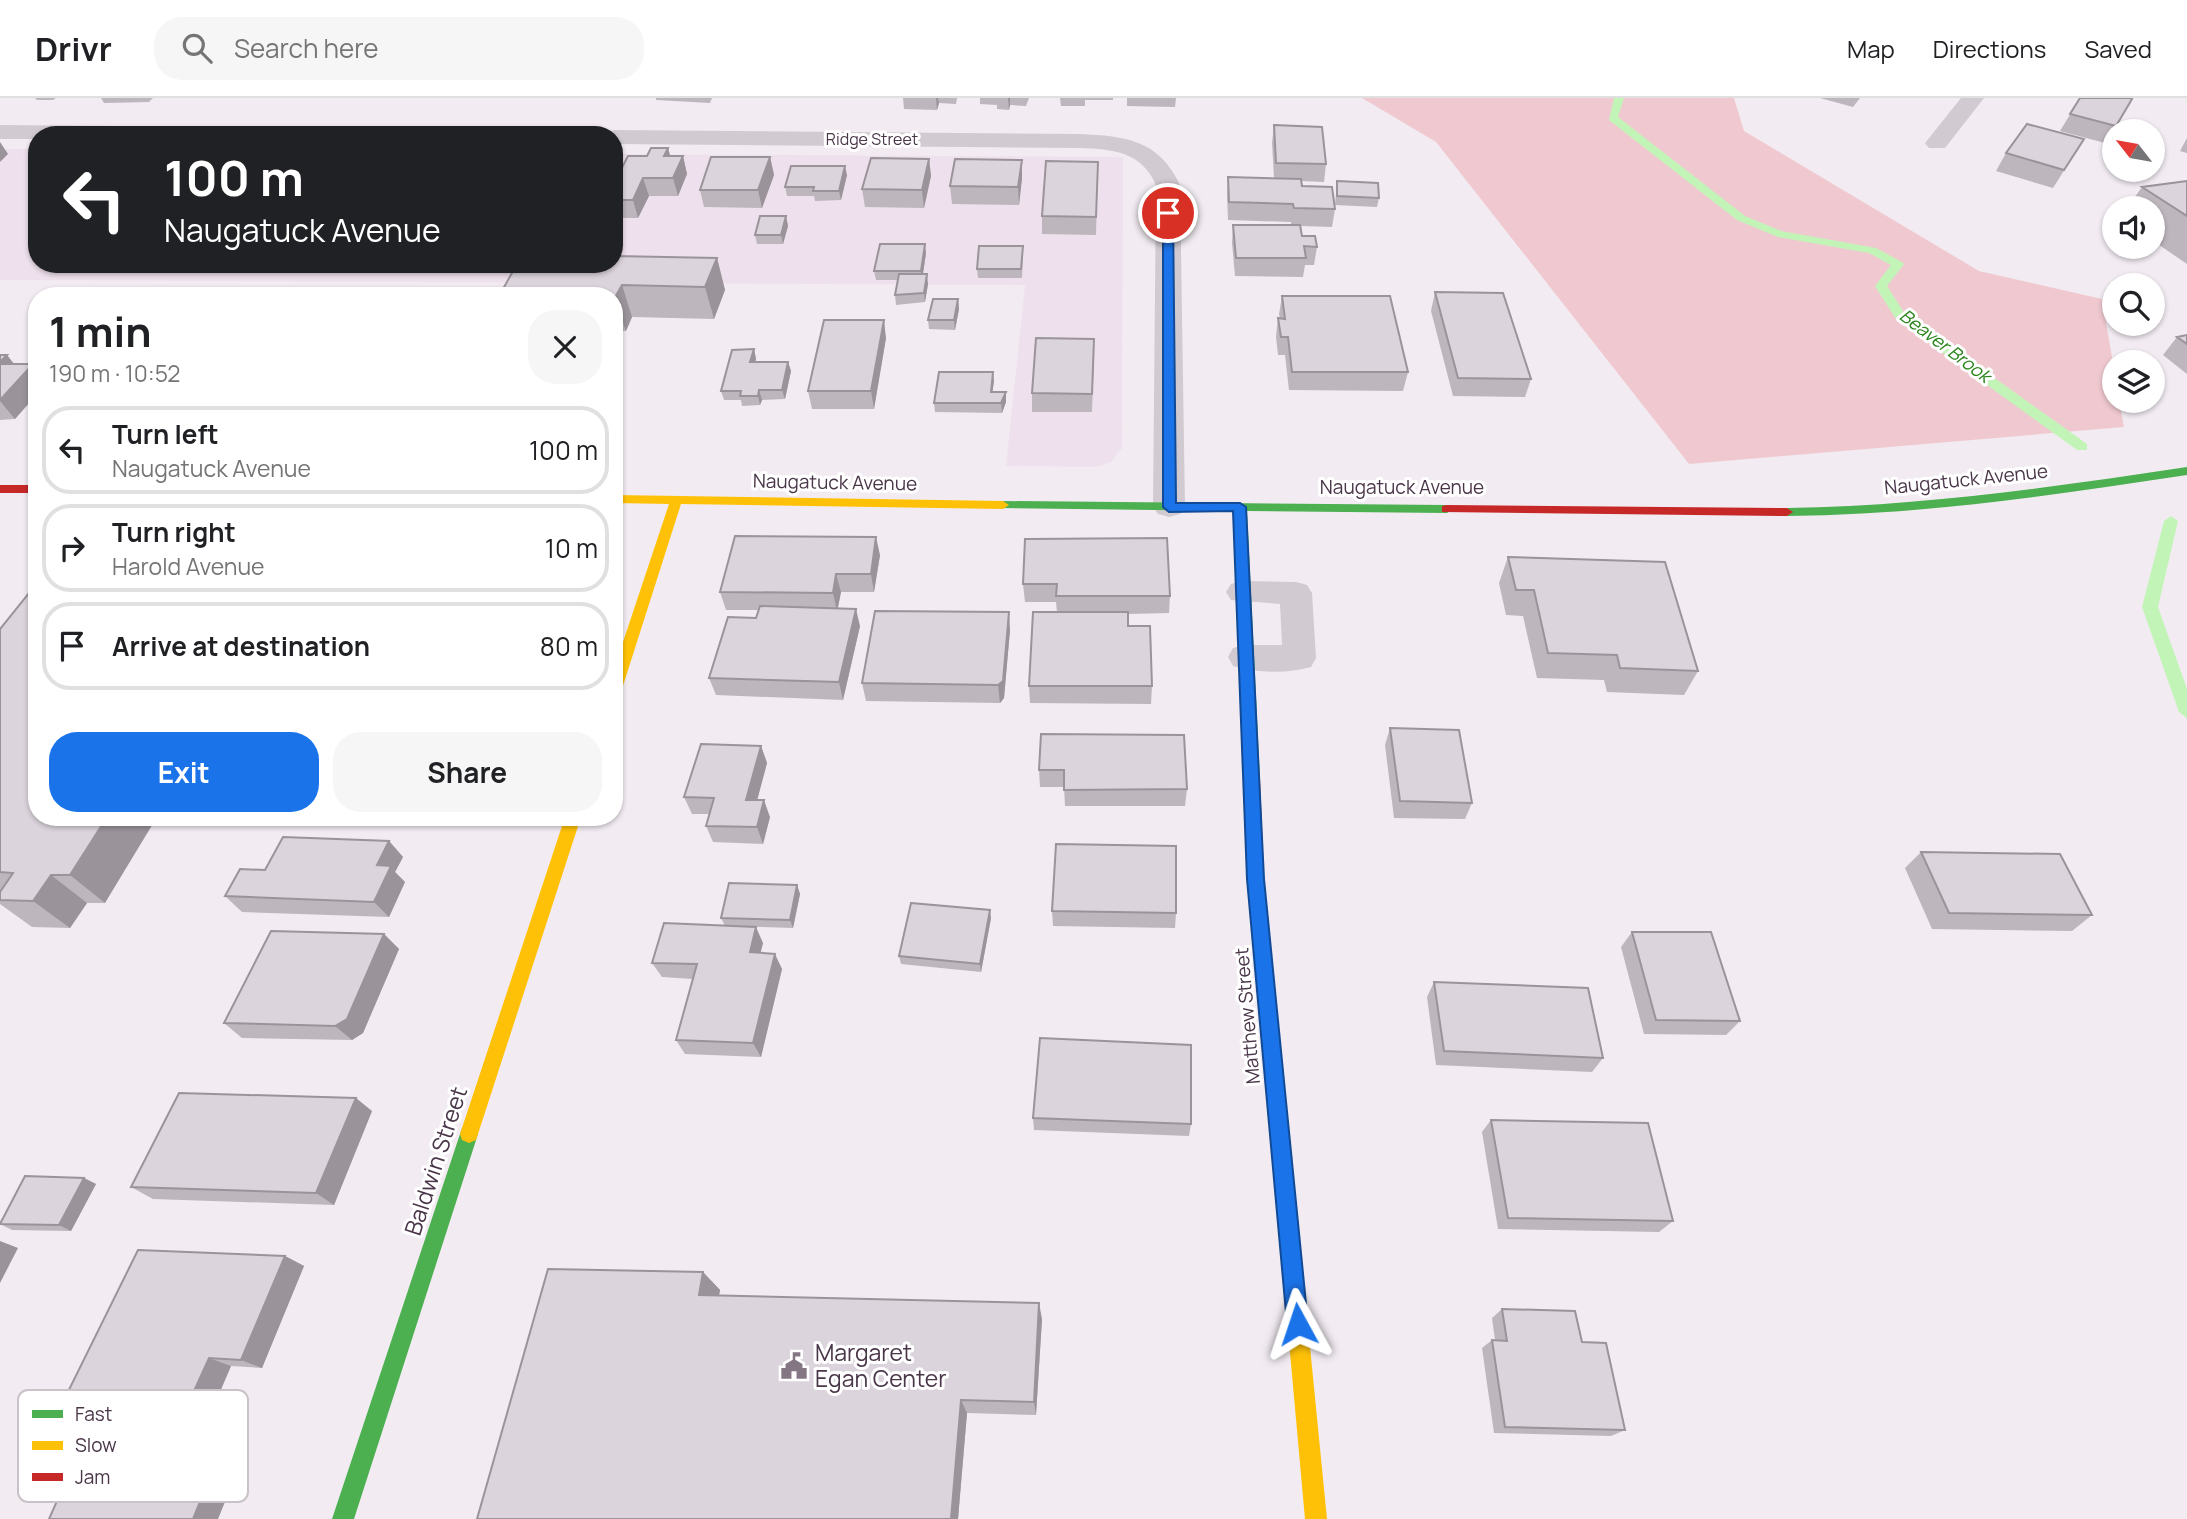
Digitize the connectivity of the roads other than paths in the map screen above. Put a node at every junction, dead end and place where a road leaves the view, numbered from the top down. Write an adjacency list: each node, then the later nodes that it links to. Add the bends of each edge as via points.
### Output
1 (1973, 98): 5 (street)
2 (0, 132): 3 (street)
3 (28, 132)
4 (623, 137): 11 (street, Ridge Street, via 1080,141 1130,146 1158,163 1168,185)
5 (1937, 143)
6 (2187, 471): 12 (main road, Naugatuck Avenue, via 2017,497 1837,512)
7 (0, 489): 8 (main road)
8 (28, 489)
9 (623, 499): 10 (main road, Naugatuck Avenue)
10 (676, 500): 11 (main road, Naugatuck Avenue); 15 (main road)
11 (1169, 507): 12 (main road, Naugatuck Avenue)
12 (1240, 507): 13 (main road, Matthew Street)
13 (1242, 592): 14 (main road, Matthew Street); 14 (lane, via 1296,593 1299,658)
14 (1245, 657): 18 (main road, Matthew Street, via 1256,879)
15 (623, 664)
16 (570, 826): 17 (main road, Baldwin Street)
17 (342, 1519)
18 (1316, 1519)

